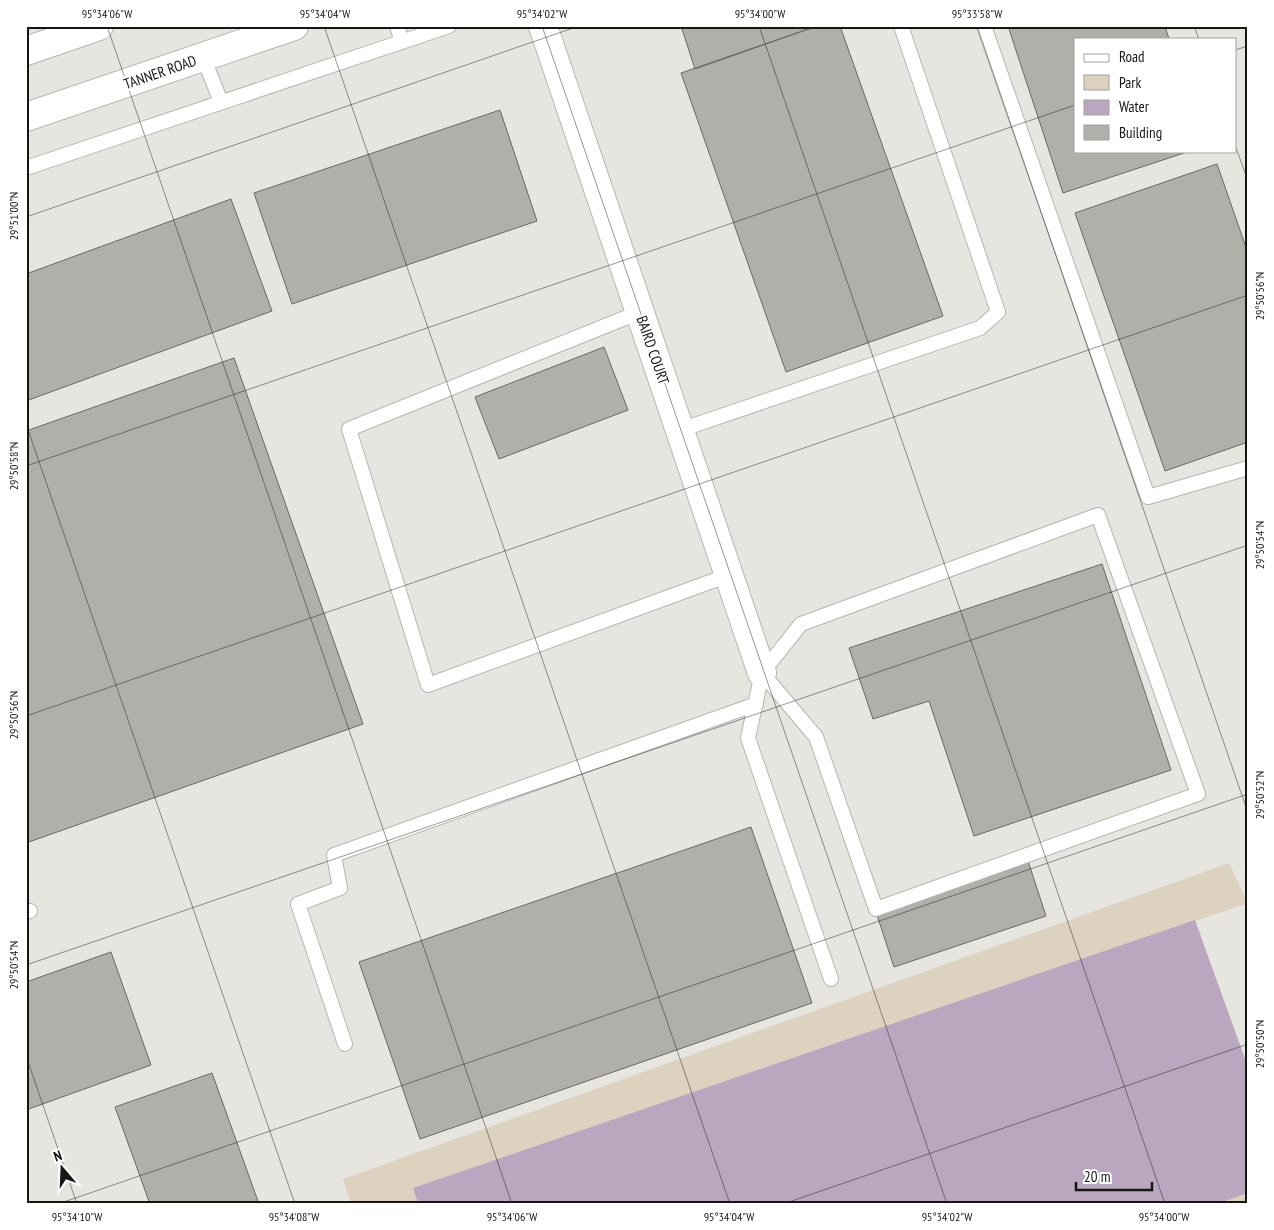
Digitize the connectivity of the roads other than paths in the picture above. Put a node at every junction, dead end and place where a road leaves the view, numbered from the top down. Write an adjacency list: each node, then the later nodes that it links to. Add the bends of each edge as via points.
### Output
1 (100, 26): 9 (street)
2 (294, 26): 10 (street, TANNER ROAD)
3 (397, 26): 8 (lane)
4 (449, 26): 8 (lane)
5 (543, 26): 14 (street, BAIRD COURT)
6 (901, 26): 15 (lane, via 998,312 980,328)
7 (984, 26): 16 (lane, via 1148,497)
8 (402, 42): 11 (lane)
9 (26, 51)
10 (203, 57): 11 (lane); 12 (street, TANNER ROAD)
11 (221, 102): 13 (lane)
12 (26, 117)
13 (26, 168)
14 (640, 312): 15 (street, BAIRD COURT); 17 (lane, via 349,429 428,685)
15 (680, 430): 17 (street, BAIRD COURT)
16 (1248, 468)
17 (729, 575): 18 (street, BAIRD COURT)
18 (762, 673): 18 (lane, via 816,737 876,909 1198,794 1098,515 801,624); 19 (lane)
19 (756, 704): 20 (lane, via 748,738); 21 (lane, via 334,855 340,888 298,904)
20 (831, 979)
21 (345, 1044)

